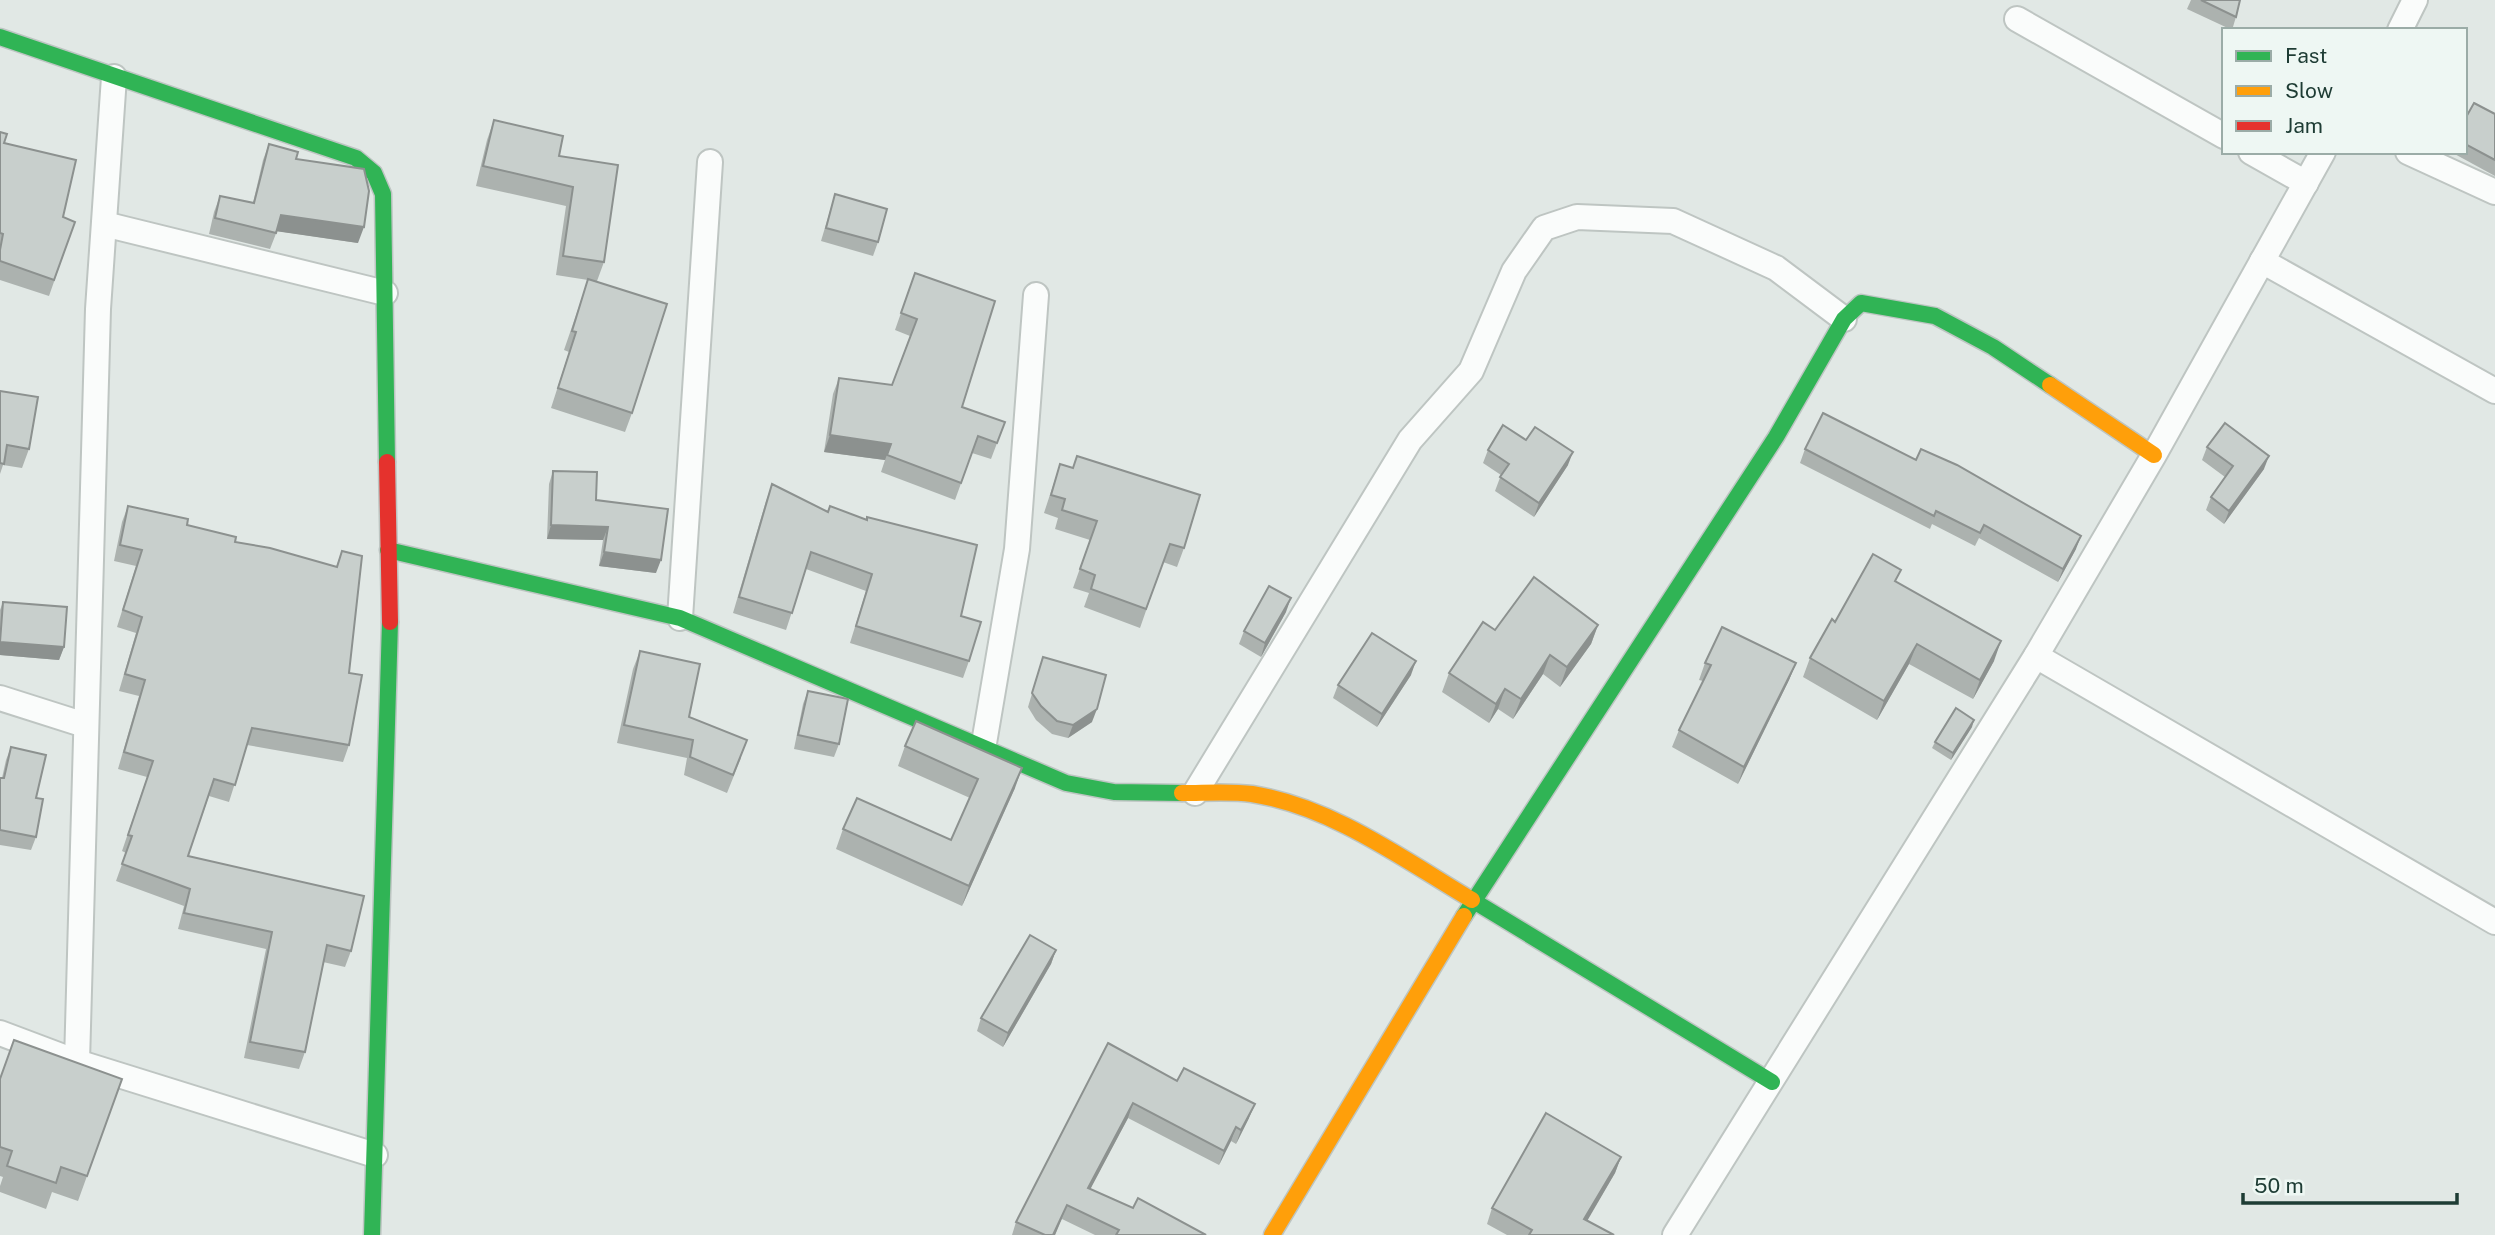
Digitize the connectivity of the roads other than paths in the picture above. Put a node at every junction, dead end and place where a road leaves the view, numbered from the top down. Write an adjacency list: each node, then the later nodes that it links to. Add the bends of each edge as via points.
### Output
1 (2415, 0): 3 (street)
2 (2017, 19): 6 (street)
3 (2401, 28)
4 (0, 37): 5 (street)
5 (114, 77): 13 (street); 15 (street, via 370,166 383,194)
6 (2222, 135)
7 (2255, 154): 11 (street)
8 (2322, 154): 11 (street)
9 (2412, 154): 12 (street)
10 (710, 162): 21 (street)
11 (2306, 183): 14 (street)
12 (2495, 192)
13 (104, 224): 15 (street); 24 (street)
14 (2262, 261): 18 (street); 19 (street)
15 (385, 293): 20 (street)
16 (1037, 295): 25 (street, via 1017,549)
17 (1844, 319): 19 (street, via 1861,303 1936,316 1993,347); 26 (street, via 1776,268 1672,221 1577,217 1545,228 1514,271 1471,370 1410,440); 27 (street, via 1776,437)
18 (2495, 391)
19 (2154, 455): 22 (street)
20 (388, 550): 21 (street); 32 (street, via 390,639)
21 (680, 618): 25 (street)
22 (2036, 656): 28 (street); 31 (street)
23 (0, 698): 24 (street)
24 (85, 725): 30 (street)
25 (983, 749): 26 (street, via 1066,783 1114,792)
26 (1195, 793): 27 (street, via 1251,794 1306,809 1364,835)
27 (1473, 901): 31 (street); 34 (street)
28 (2495, 922)
29 (0, 1034): 30 (street)
30 (77, 1062): 32 (street)
31 (1772, 1082): 35 (street)
32 (375, 1155): 33 (street)
33 (372, 1235)
34 (1272, 1235)
35 (1675, 1235)

